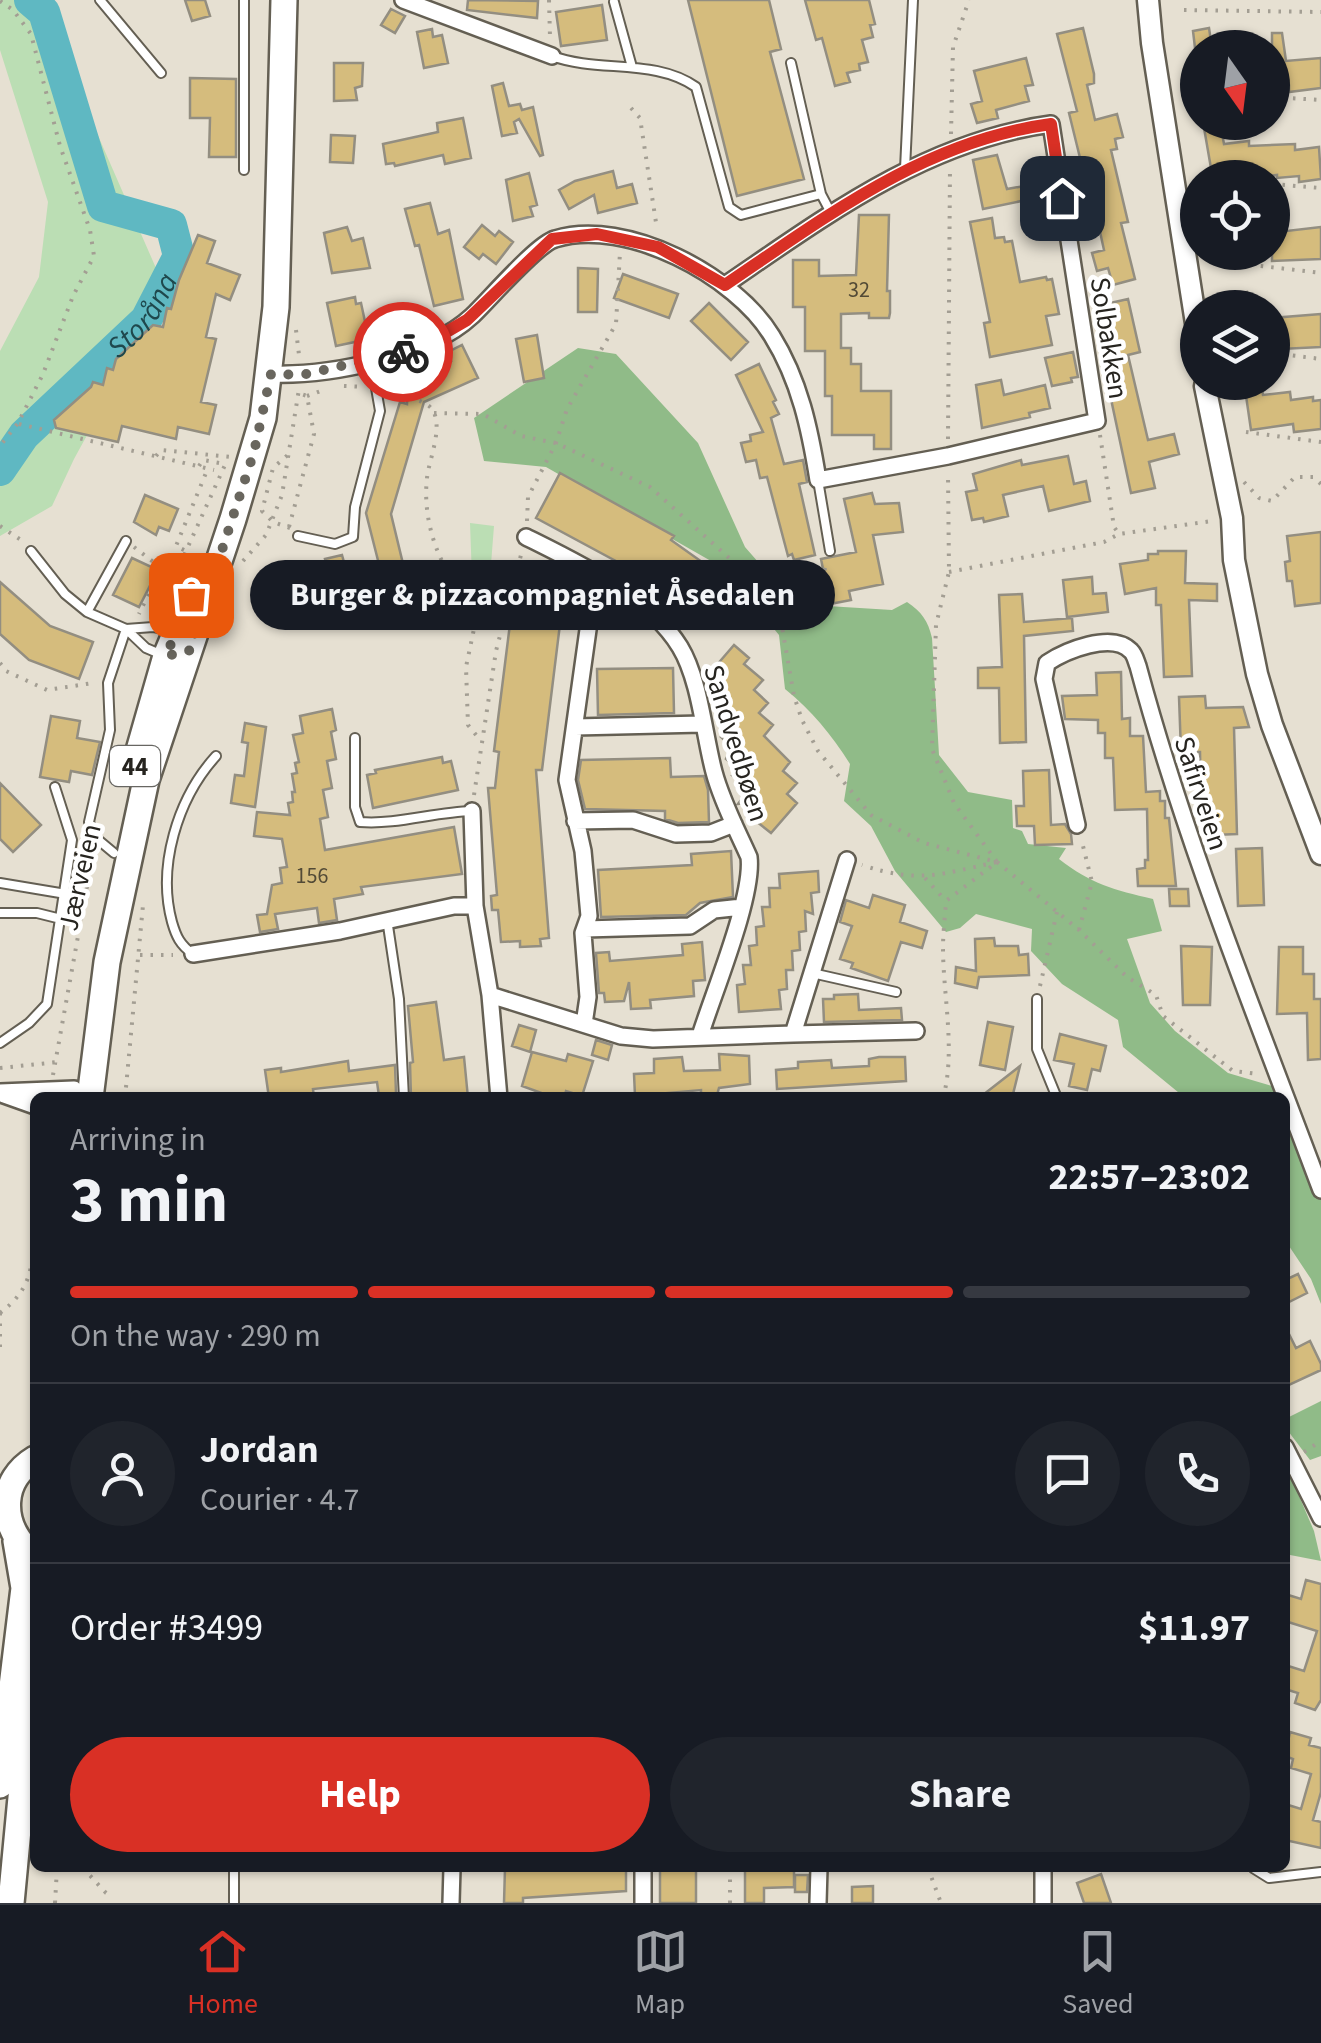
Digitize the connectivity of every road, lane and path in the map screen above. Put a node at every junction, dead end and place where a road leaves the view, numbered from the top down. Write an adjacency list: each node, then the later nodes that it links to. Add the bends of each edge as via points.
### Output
1 (100, 0): 16 (lane)
2 (244, 0): 22 (lane)
3 (284, 0): 36 (main road, Jærveien / 44)
4 (404, 0): 13 (street)
5 (548, 0): 13 (path)
6 (913, 0): 21 (lane)
7 (969, 0): 20 (path, via 954,47)
8 (1148, 0): 32 (street)
9 (0, 1): 43 (path, via 31,34 94,256)
10 (614, 2): 15 (lane)
11 (1184, 10): 12 (path)
12 (1321, 12)
13 (552, 56): 15 (lane)
14 (790, 63): 25 (lane)
15 (632, 68): 25 (lane, via 682,77 696,87 728,207 740,215)
16 (160, 73)
17 (1290, 97): 18 (path)
18 (1321, 100)
19 (632, 108): 28 (path, via 640,118 654,224 662,237)
20 (950, 149): 21 (street, Solbakken); 42 (street, Solbakken, via 1051,124); 51 (path)
21 (905, 169): 26 (street, Solbakken)
22 (244, 170)
23 (1290, 185): 24 (path)
24 (1321, 188)
25 (821, 194): 26 (lane)
26 (831, 212): 31 (street, Solbakken)
27 (620, 238): 28 (street); 35 (street, via 552,239 467,320 424,345); 46 (path, via 616,324 567,409)
28 (658, 247): 31 (street)
29 (1290, 269): 30 (path)
30 (1321, 273)
31 (725, 285): 55 (street, via 772,334 807,412)
32 (1191, 290)
33 (1290, 356): 34 (path)
34 (1321, 359)
35 (367, 362): 36 (street); 37 (lane)
36 (271, 374): 49 (main road, Jærveien / 44)
37 (376, 388): 39 (path, via 337,385); 41 (path, via 429,405); 61 (lane, via 380,412 352,537 334,544)
38 (298, 393): 39 (path)
39 (307, 396): 59 (path, via 314,434)
40 (1207, 400): 89 (street, via 1220,520 1257,674)
41 (434, 414): 46 (path, via 483,414 521,436); 81 (path, via 427,507 441,561 472,600 468,725)
42 (1098, 421): 51 (street, Solbakken); 60 (path)
43 (18, 423): 47 (path); 50 (path)
44 (1246, 432): 45 (path)
45 (1321, 442)
46 (556, 443): 62 (path, via 528,497); 73 (path, via 650,487 767,592)
47 (0, 446)
48 (290, 453): 59 (path, via 274,468 262,511)
49 (243, 455): 50 (path, via 162,450); 52 (path); 75 (main road, Jærveien / 44)
50 (156, 456): 53 (path)
51 (948, 456): 55 (street, Solbakken); 68 (path)
52 (225, 464): 53 (path, via 203,460); 64 (path)
53 (199, 466): 64 (path, via 211,469 176,546)
54 (1234, 472): 56 (path, via 1259,498 1272,500 1296,477)
55 (818, 480): 66 (lane)
56 (1321, 484)
57 (1213, 520): 60 (path)
58 (0, 526): 65 (path)
59 (289, 527): 61 (path)
60 (1119, 534): 68 (path)
61 (298, 536)
62 (526, 537): 67 (street, Sandvedbøen); 81 (path, via 496,651)
63 (126, 541): 72 (lane); 74 (path, via 161,568)
64 (184, 550): 70 (path)
65 (31, 551): 72 (lane)
66 (830, 551): 73 (path, via 817,596)
67 (562, 555): 69 (street, Sandvedbøen); 71 (lane)
68 (949, 572): 91 (path, via 936,624 932,748 954,803)
69 (599, 574): 78 (street, Sandvedbøen, via 651,614 680,647); 79 (street)
70 (164, 600)
71 (551, 606)
72 (87, 612): 74 (lane)
73 (782, 628): 91 (path, via 802,720 818,751 871,815 924,843)
74 (126, 629): 75 (lane, via 153,626); 75 (lane, via 146,648); 77 (lane)
75 (177, 646): 88 (main road, Jærveien / 44); 118 (main road, Jærveien / 44)
76 (0, 663): 77 (path, via 47,690)
77 (108, 682): 88 (lane, via 110,730 89,822)
78 (702, 724): 79 (street); 86 (street, Sandvedbøen)
79 (575, 727): 85 (street, via 567,780)
80 (355, 738): 84 (lane, via 360,822)
81 (482, 743): 84 (path)
82 (216, 756): 104 (lane, via 187,803 166,863 174,929)
83 (55, 787): 94 (lane, via 72,840)
84 (472, 811): 96 (street)
85 (576, 822): 86 (street, via 633,820 683,834); 102 (street, via 590,916)
86 (734, 824): 97 (street, Sandvedbøen, via 749,857)
87 (1077, 824): 103 (path, via 1092,882); 117 (street, Safirveien, via 1044,679 1047,662 1080,646 1116,643 1131,650 1138,666 1170,780)
88 (105, 846): 115 (path); 118 (main road, Jærveien / 44)
89 (1321, 854)
90 (848, 860): 92 (path, via 893,876); 106 (street)
91 (997, 862): 92 (path); 95 (path); 98 (path)
92 (924, 878): 95 (path)
93 (0, 884): 94 (lane)
94 (66, 894): 100 (lane)
95 (946, 901): 121 (path)
96 (476, 906): 101 (street); 108 (street)
97 (742, 907): 102 (street, via 714,910 690,926); 113 (street, Sandvedbøen)
98 (1057, 912): 103 (path); 109 (path)
99 (0, 913): 100 (lane)
100 (61, 919): 114 (lane, via 47,1004)
101 (386, 919): 104 (street); 119 (lane)
102 (586, 929): 110 (street)
103 (1079, 930): 117 (path, via 1126,977 1156,996 1163,1016 1232,1071)
104 (192, 954): 105 (path)
105 (140, 956)
106 (812, 973): 107 (lane); 112 (street)
107 (896, 992)
108 (490, 996): 110 (street); 120 (street)
109 (1038, 998): 122 (lane, via 1037,1048)
110 (584, 1024): 113 (street, via 621,1036)
111 (916, 1032): 112 (street)
112 (793, 1034): 113 (street)
113 (700, 1036)
114 (0, 1043)
115 (58, 1062): 116 (path); 118 (path)
116 (0, 1068)
117 (1278, 1076): 123 (street, Safirveien)
118 (73, 1092)
119 (404, 1092)
120 (499, 1092)
121 (943, 1092)
122 (1055, 1092)
123 (1284, 1092)
124 (0, 1093): 125 (street); 126 (street)
125 (30, 1093)
126 (30, 1104)
127 (1290, 1108): 128 (street, Safirveien)
128 (1321, 1190)
129 (30, 1275): 130 (path, via 18,1300 0,1313)
130 (0, 1349)
131 (1290, 1457): 133 (street)
132 (27, 1463): 134 (main road, via 8,1480 0,1512)
133 (1321, 1518)
134 (25, 1547): 136 (main road)
135 (30, 1703): 149 (main road)
136 (0, 1785)
137 (56, 1872): 150 (path)
138 (87, 1872): 148 (path)
139 (234, 1872): 151 (lane)
140 (452, 1872): 152 (street)
141 (643, 1872): 153 (street)
142 (730, 1872): 154 (path)
143 (818, 1872): 155 (street)
144 (929, 1872): 156 (path)
145 (1044, 1872): 157 (street)
146 (1260, 1872): 147 (lane, via 1270,1878)
147 (1321, 1872)
148 (112, 1896)
149 (11, 1903)
150 (55, 1903)
151 (234, 1903)
152 (451, 1903)
153 (643, 1903)
154 (730, 1903)
155 (818, 1903)
156 (941, 1903)
157 (1044, 1903)

